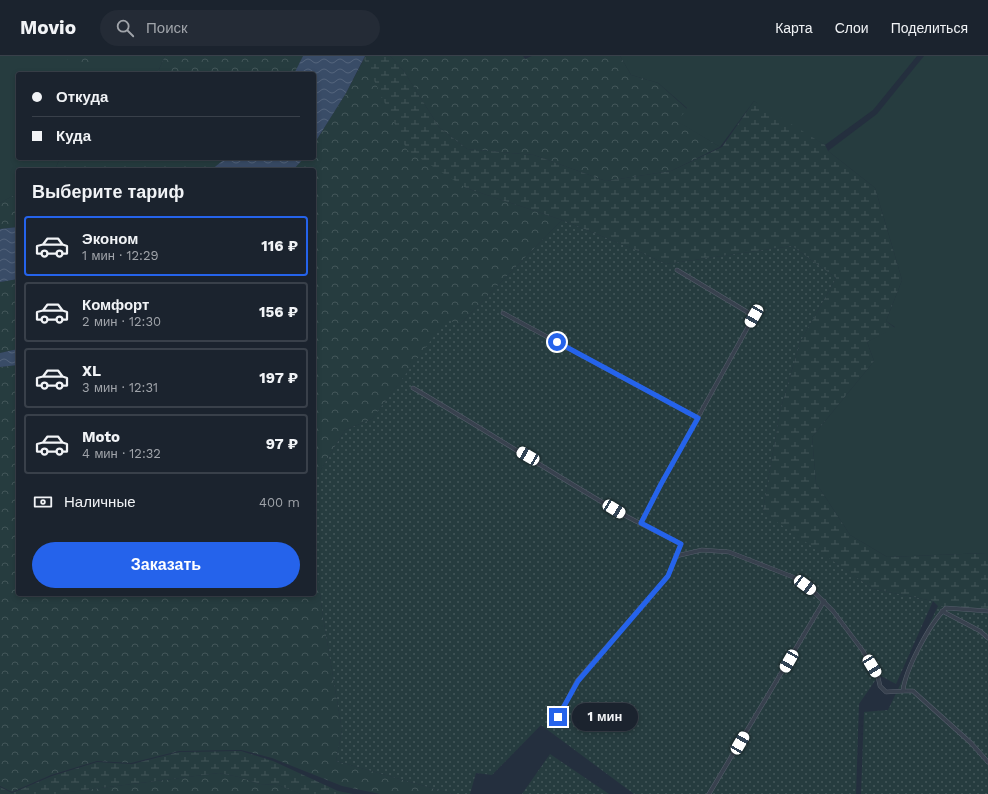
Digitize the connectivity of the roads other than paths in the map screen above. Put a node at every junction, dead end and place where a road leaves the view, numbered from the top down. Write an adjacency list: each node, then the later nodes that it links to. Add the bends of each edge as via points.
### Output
1 (677, 270): 4 (lane, via 754,316)
2 (503, 313): 4 (lane)
3 (413, 388): 5 (lane, via 434,398 468,422)
4 (698, 418): 5 (lane)
5 (641, 523): 6 (lane, via 681,544)
6 (676, 556): 7 (lane, via 702,550 729,552 793,577); 12 (lane, via 668,576 578,681)
7 (824, 601): 11 (lane, via 863,651 878,677 880,686 886,692); 14 (lane)
8 (942, 611): 9 (lane, via 946,608); 10 (lane); 11 (lane, via 912,664)
9 (988, 611)
10 (988, 638)
11 (903, 691): 13 (lane, via 913,692 971,742)
12 (554, 726)
13 (988, 762)
14 (709, 794)

